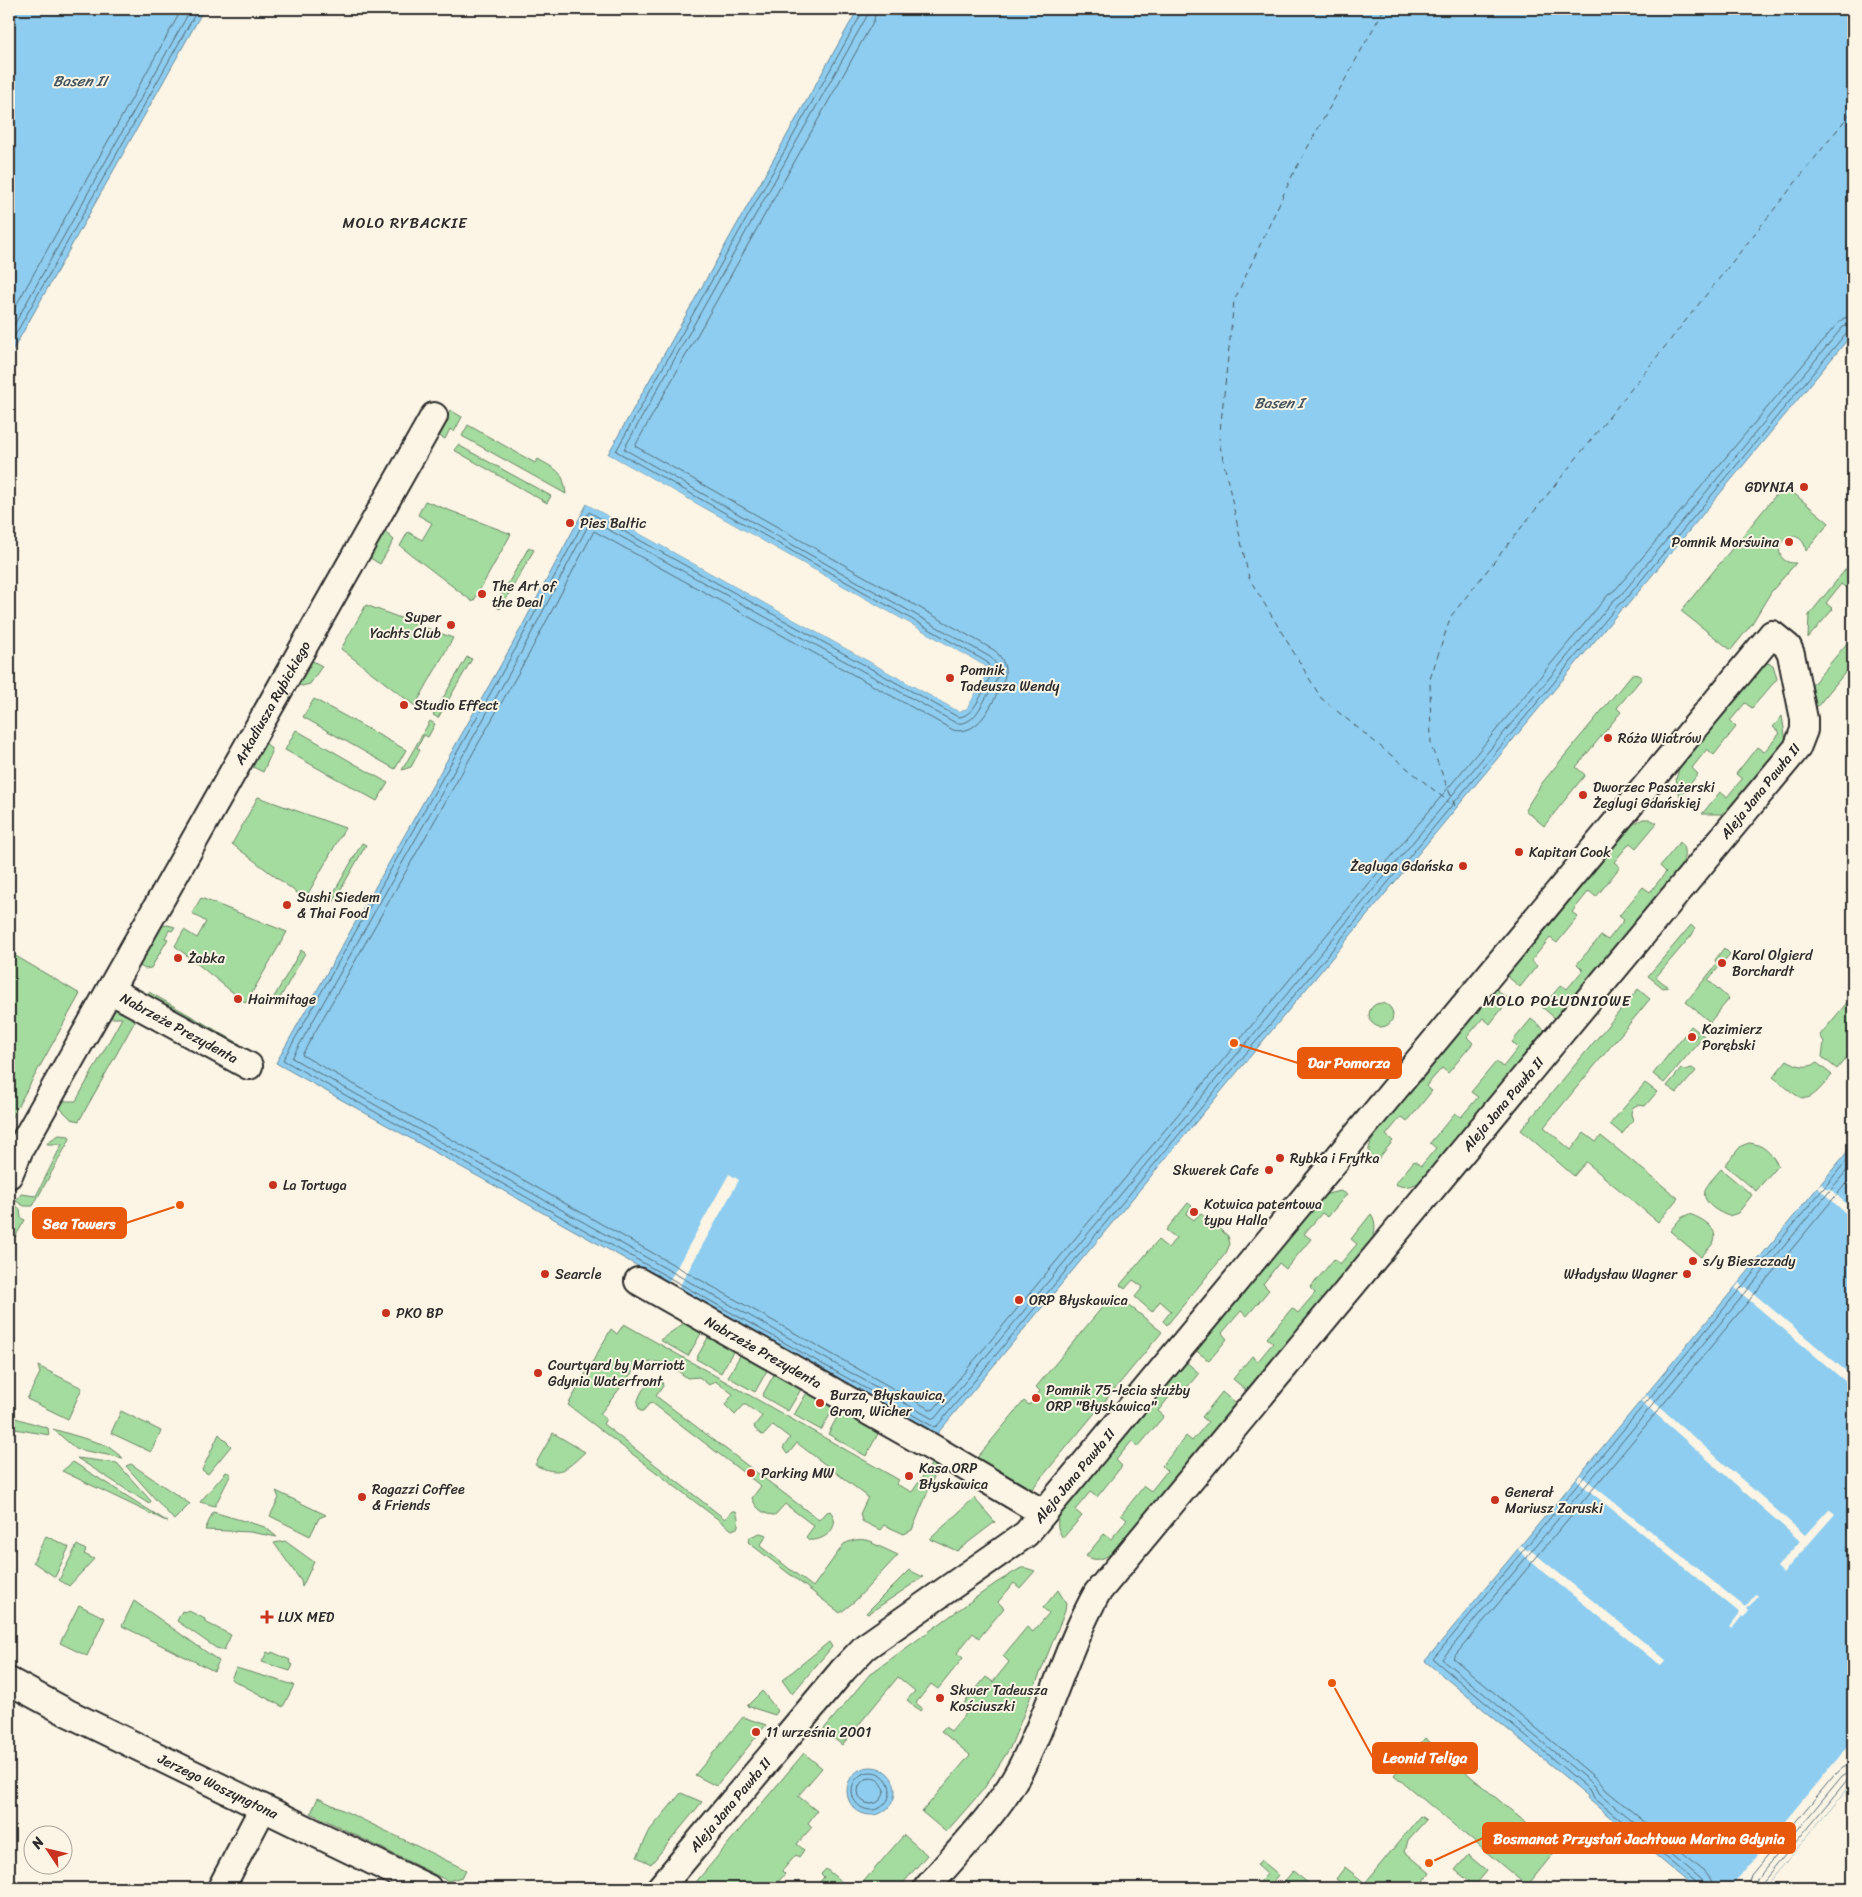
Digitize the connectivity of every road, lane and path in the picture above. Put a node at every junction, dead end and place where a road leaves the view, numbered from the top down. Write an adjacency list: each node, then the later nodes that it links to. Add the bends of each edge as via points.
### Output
1 (434, 416): 2 (street, Arkadiusza Rybickiego)
2 (110, 990): 3 (street, Nabrzeże Prezydenta); 4 (street, Arkadiusza Rybickiego)
3 (249, 1066)
4 (9, 1174)
5 (638, 1281): 6 (street, Nabrzeże Prezydenta)
6 (1043, 1513): 11 (street, Aleja Jana Pawła II, via 1026,1534 865,1647); 12 (street, Aleja Jana Pawła II, via 1772,634 1784,643 1791,654 1804,720 1797,748 1097,1593 1081,1623 1020,1770 1002,1799)
7 (9, 1681): 8 (street, Jerzego Waszyngtona)
8 (264, 1808): 9 (street); 10 (street, Jerzego Waszyngtona)
9 (221, 1888)
10 (428, 1888)
11 (660, 1888)
12 (927, 1888)

